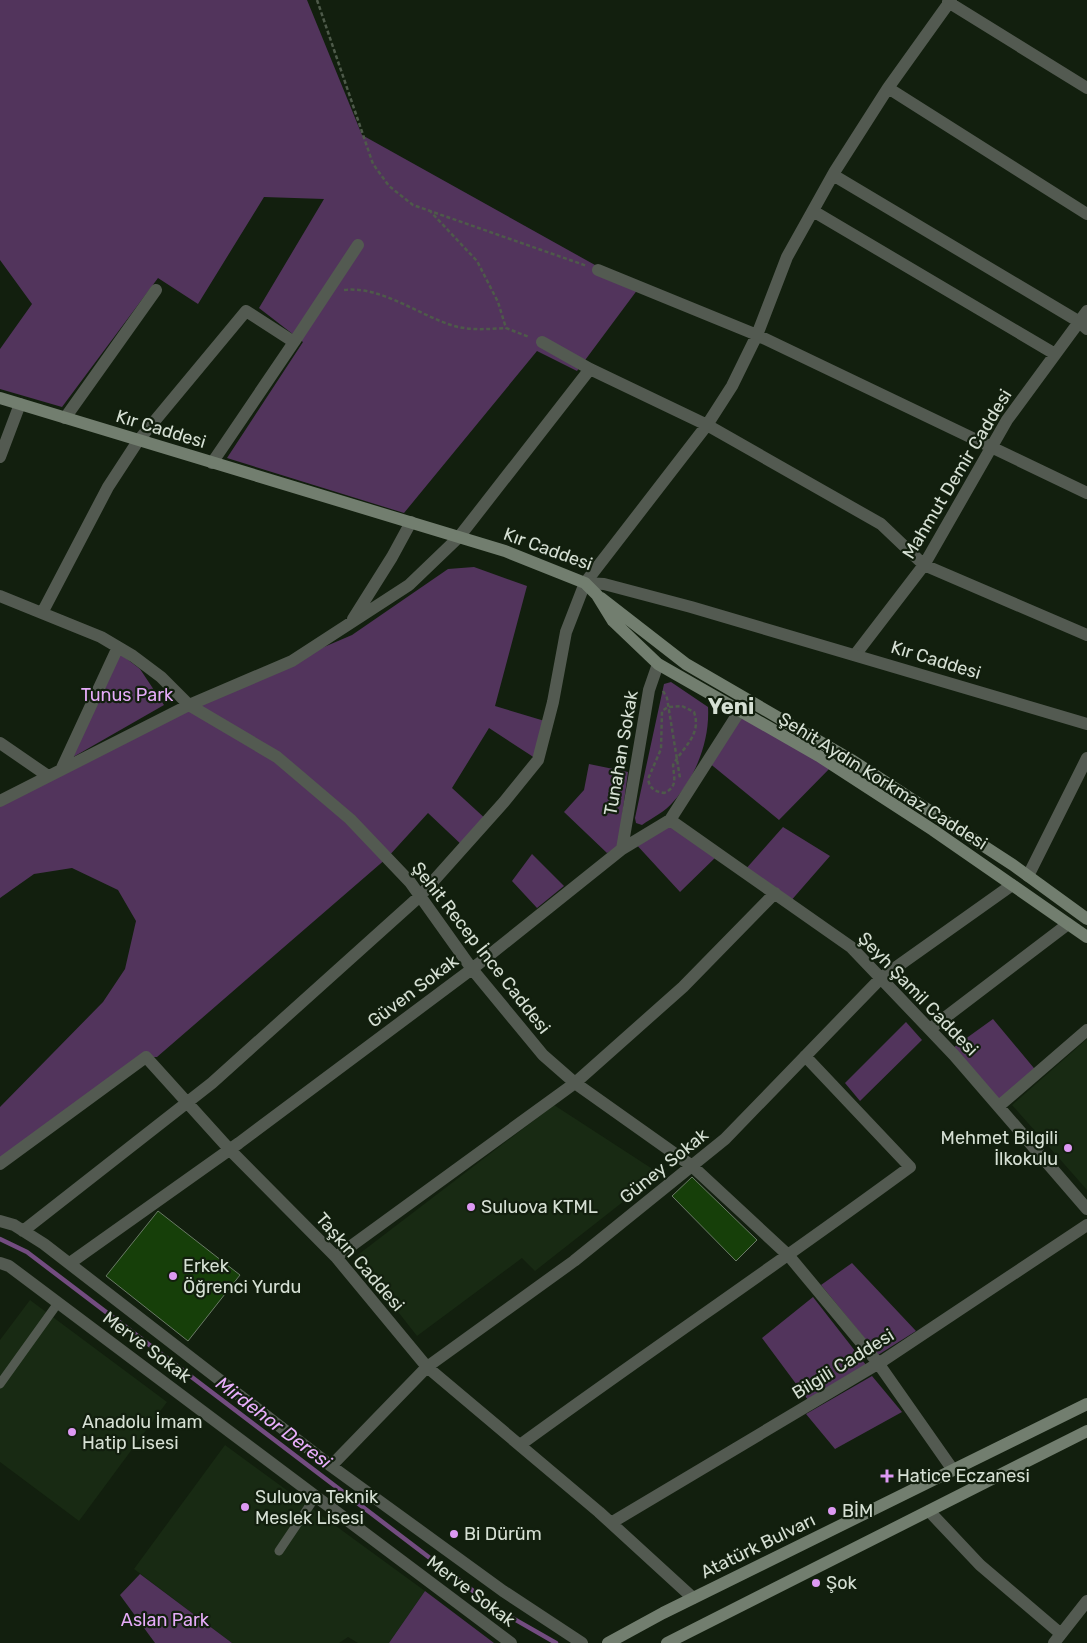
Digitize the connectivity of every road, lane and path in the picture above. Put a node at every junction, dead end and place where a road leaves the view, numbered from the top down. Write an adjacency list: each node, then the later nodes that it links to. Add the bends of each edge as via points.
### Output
1 (317, 0): 6 (path, via 373,164 396,193 413,205)
2 (949, 1): 3 (street); 4 (street)
3 (888, 88): 5 (street); 8 (street)
4 (1087, 88)
5 (833, 175): 7 (street); 14 (street)
6 (429, 210): 10 (path); 15 (path, via 477,261 498,302)
7 (813, 211): 16 (street, via 787,258); 19 (street)
8 (1087, 214)
9 (358, 245): 11 (street)
10 (598, 270): 16 (street)
11 (330, 288): 15 (path, via 369,292 472,330); 17 (street)
12 (156, 290): 23 (street)
13 (1087, 311): 14 (street, Mahmut Demir Caddesi)
14 (1082, 325): 19 (street, Mahmut Demir Caddesi)
15 (506, 328): 18 (path)
16 (757, 334): 24 (street, via 732,386); 26 (street)
17 (294, 342): 25 (street, via 246,311); 28 (street)
18 (542, 342): 20 (street)
19 (1055, 354): 26 (street, Mahmut Demir Caddesi)
20 (590, 369): 24 (street); 31 (street)
21 (0, 398): 22 (main road, Kır Caddesi)
22 (20, 404): 23 (main road, Kır Caddesi); 27 (street)
23 (65, 418): 25 (main road, Kır Caddesi)
24 (707, 425): 32 (street, via 881,524); 33 (street)
25 (138, 441): 28 (main road, Kır Caddesi); 36 (street, via 108,487)
26 (991, 447): 29 (street); 32 (street, Mahmut Demir Caddesi)
27 (0, 457)
28 (212, 463): 30 (main road, Kır Caddesi)
29 (1087, 493)
30 (411, 522): 31 (main road, Kır Caddesi); 37 (street)
31 (459, 537): 33 (main road, Kır Caddesi, via 505,551); 37 (street, via 409,585)
32 (924, 565): 38 (street); 40 (street, Mahmut Demir Caddesi)
33 (585, 583): 34 (main road, Şehit Aydın Korkmaz Caddesi); 40 (street, Kır Caddesi, via 604,584); 59 (street, via 566,632 538,760)
34 (597, 595): 41 (main road, Şehit Aydın Korkmaz Caddesi, via 613,621); 56 (main road, Şehit Aydın Korkmaz Caddesi, via 686,664 842,754)
35 (0, 596): 36 (street, Şehit Recep İnce Caddesi)
36 (42, 613): 39 (street, Şehit Recep İnce Caddesi, via 101,637)
37 (351, 621): 43 (street, via 292,661)
38 (1087, 635)
39 (118, 648): 43 (street, Şehit Recep İnce Caddesi, via 161,677); 50 (street)
40 (855, 654): 46 (street, Kır Caddesi)
41 (658, 664): 42 (street, Tunahan Sokak); 45 (main road, Şehit Aydın Korkmaz Caddesi)
42 (651, 685): 44 (path, via 664,692); 55 (street, Tunahan Sokak)
43 (189, 704): 50 (street); 59 (street, Şehit Recep İnce Caddesi, via 277,757 350,819)
44 (668, 707): 49 (path); 49 (path, via 688,707 696,718 692,740); 49 (path, via 662,711 661,749 648,779 655,792 664,793 674,786 673,766)
45 (739, 712): 52 (street, Güven Sokak); 57 (main road, Şehit Aydın Korkmaz Caddesi, via 819,756)
46 (1087, 724)
47 (0, 744): 51 (street)
48 (1087, 758): 56 (street)
49 (676, 760): 52 (path)
50 (61, 770): 51 (street)
51 (48, 776): 53 (street)
52 (686, 796): 54 (street, Güven Sokak)
53 (0, 801)
54 (670, 820): 55 (street, Güven Sokak); 58 (street, Şeyh Şamil Caddesi)
55 (622, 849): 63 (street, Güven Sokak)
56 (1028, 876): 60 (main road, Şehit Aydın Korkmaz Caddesi)
57 (1012, 885): 61 (main road, Şehit Aydın Korkmaz Caddesi); 64 (street, Güney Sokak)
58 (775, 893): 64 (street, Şeyh Şamil Caddesi, via 851,947); 68 (street, via 683,988)
59 (420, 896): 63 (street, Şehit Recep İnce Caddesi); 69 (street)
60 (1087, 919)
61 (1068, 924): 62 (main road, Şehit Aydın Korkmaz Caddesi); 65 (street)
62 (1087, 937)
63 (472, 969): 68 (street, Şehit Recep İnce Caddesi, via 543,1055); 71 (street, Güven Sokak)
64 (881, 978): 65 (street, Şeyh Şamil Caddesi); 67 (street, Güney Sokak)
65 (930, 1029): 70 (street, Şeyh Şamil Caddesi)
66 (1087, 1030): 70 (street)
67 (805, 1056): 73 (street, Güney Sokak, via 725,1139); 78 (street, via 910,1167)
68 (575, 1082): 73 (street, Şehit Recep İnce Caddesi); 79 (street)
69 (188, 1104): 71 (street, Taşkın Caddesi); 72 (street, Taşkın Caddesi, via 146,1057); 77 (street)
70 (999, 1106): 74 (street, Şeyh Şamil Caddesi)
71 (230, 1150): 79 (street, Taşkın Caddesi); 81 (street, Güven Sokak)
72 (0, 1164)
73 (692, 1166): 78 (street, Şehit Recep İnce Caddesi); 84 (street, Güney Sokak, via 574,1261)
74 (1087, 1209)
75 (0, 1221): 77 (street)
76 (1087, 1225): 83 (street, Bilgili Caddesi)
77 (23, 1231): 81 (street)
78 (789, 1256): 83 (street, Şehit Recep İnce Caddesi); 88 (street, via 648,1351)
79 (336, 1257): 84 (street, Taşkın Caddesi)
80 (0, 1263): 82 (street, Merve Sokak, via 9,1266)
81 (70, 1263): 89 (street)
82 (58, 1303): 85 (lane); 91 (street, Merve Sokak)
83 (878, 1363): 90 (street, Şehit Recep İnce Caddesi); 93 (street, Bilgili Caddesi)
84 (427, 1367): 88 (street, Taşkın Caddesi); 89 (street, Güney Sokak)
85 (0, 1384)
86 (1087, 1404): 90 (main road, Atatürk Bulvarı)
87 (1087, 1431): 92 (main road)
88 (520, 1445): 93 (street, Taşkın Caddesi)
89 (331, 1466): 99 (street, via 503,1591)
90 (953, 1470): 95 (main road, Atatürk Bulvarı)
91 (316, 1496): 94 (lane); 98 (street, Merve Sokak)
92 (928, 1511): 97 (street); 101 (main road)
93 (611, 1523): 95 (street, Taşkın Caddesi)
94 (279, 1551)
95 (693, 1598): 100 (main road, Atatürk Bulvarı)
96 (1087, 1601): 97 (street)
97 (1057, 1639)
98 (511, 1643)
99 (582, 1643)
100 (608, 1643)
101 (667, 1643)

